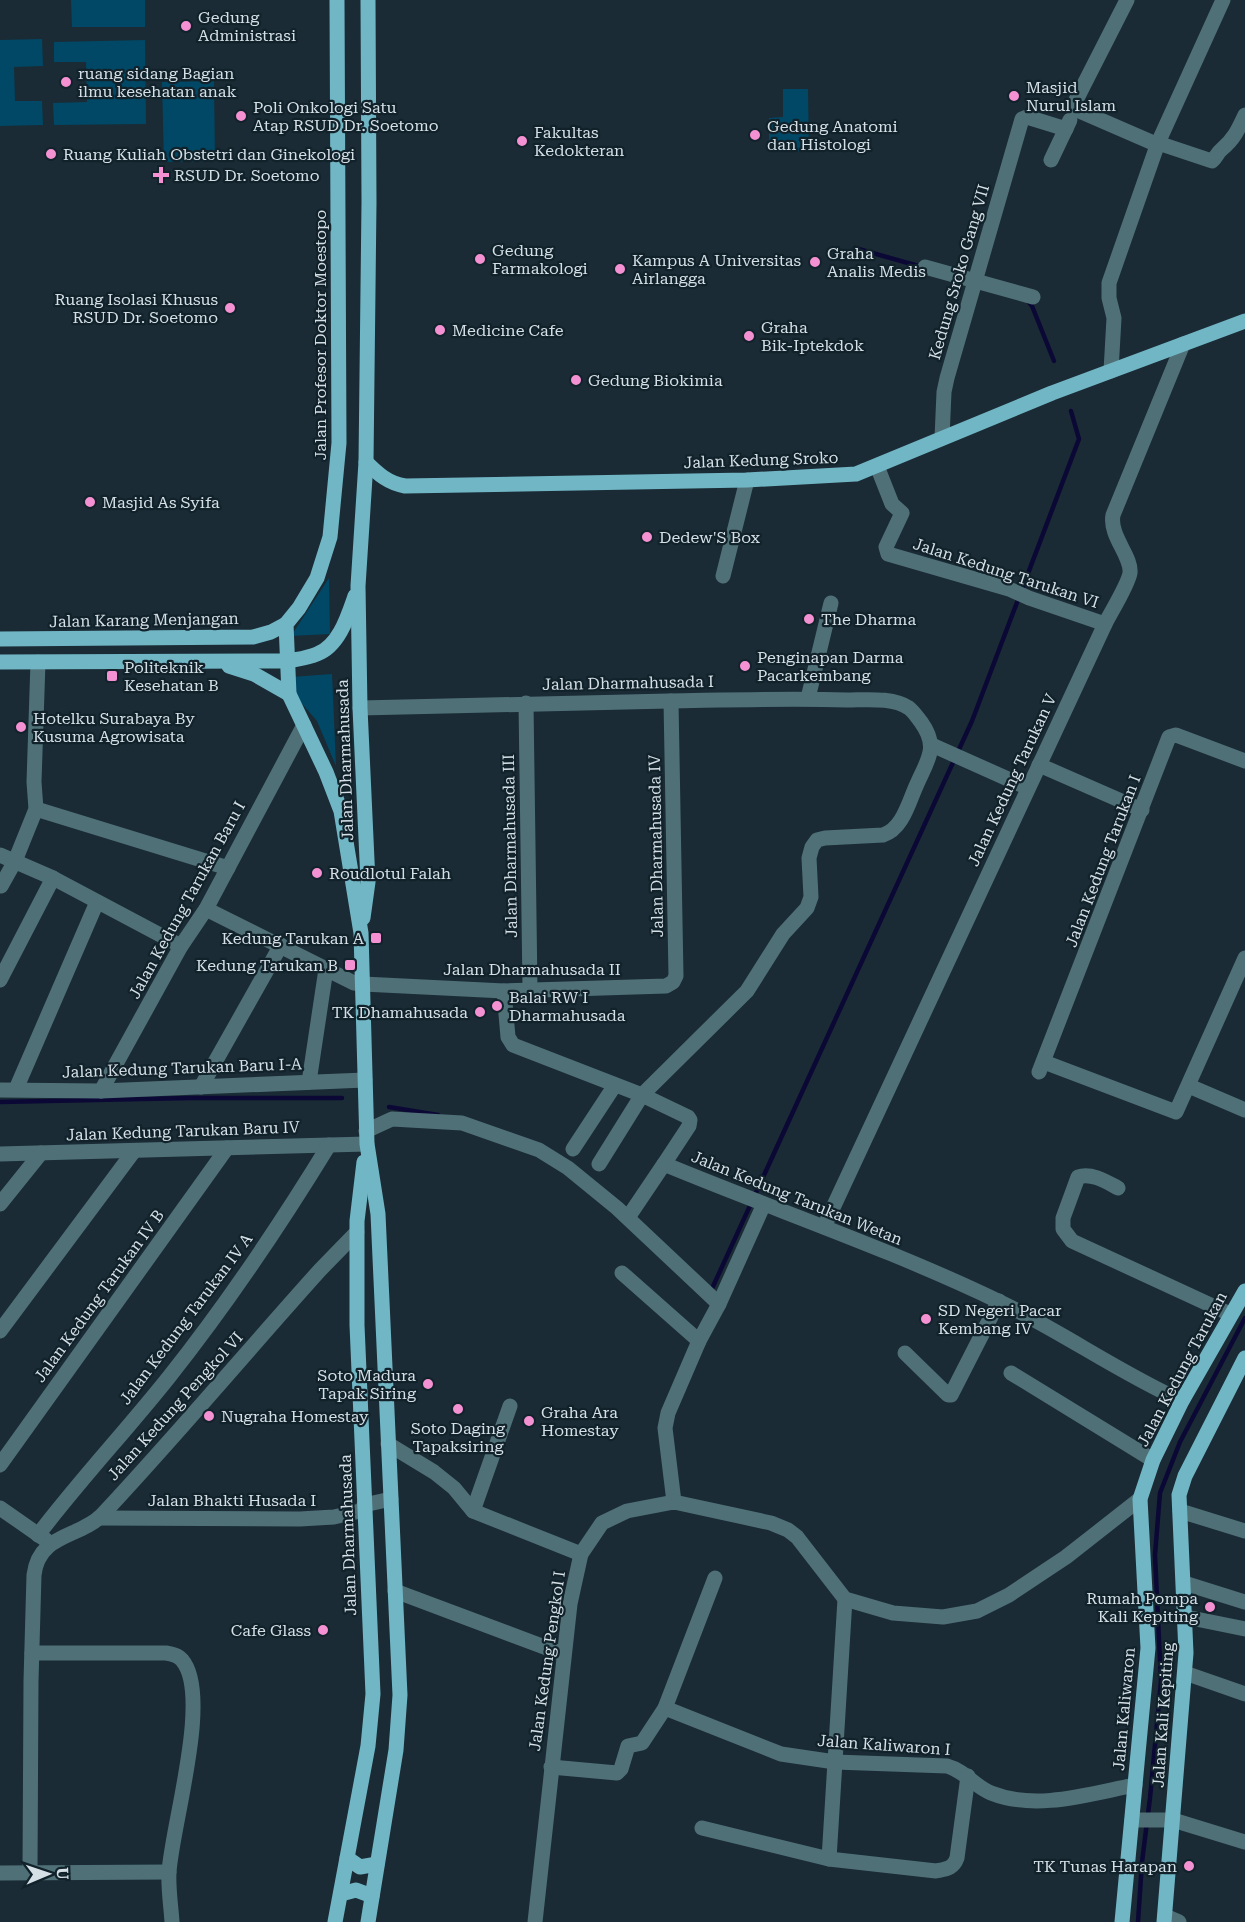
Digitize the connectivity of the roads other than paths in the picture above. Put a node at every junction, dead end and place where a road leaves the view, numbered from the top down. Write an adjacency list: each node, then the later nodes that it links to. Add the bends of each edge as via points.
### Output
1 (337, 0): 23 (main road, Jalan Profesor Doktor Moestopo, via 339,443 330,537 317,578)
2 (368, 0): 17 (main road)
3 (1126, 0): 5 (street, via 1074,104)
4 (1223, 0): 8 (street)
5 (1075, 109): 7 (street); 8 (street)
6 (1245, 115): 8 (street, via 1231,142 1213,160)
7 (1066, 129): 9 (street); 11 (street, Kedung Sroko Gang VII, via 1027,117 1022,119)
8 (1158, 144): 15 (street, via 1109,283 1114,318)
9 (1052, 160)
10 (925, 267): 11 (street)
11 (973, 283): 12 (street); 16 (street, Kedung Sroko Gang VII, via 944,392)
12 (1033, 297)
13 (1245, 321): 14 (main road, Jalan Kedung Sroko)
14 (1183, 344): 15 (main road, Jalan Kedung Sroko); 24 (street, Jalan Kedung Tarukan V, via 1113,516 1112,526 1130,573)
15 (1111, 371): 16 (main road, Jalan Kedung Sroko)
16 (942, 438): 18 (main road, Jalan Kedung Sroko)
17 (366, 462): 19 (main road, Jalan Kedung Sroko, via 386,480 405,486); 21 (main road)
18 (877, 466): 19 (main road, Jalan Kedung Sroko, via 856,474); 24 (street, Jalan Kedung Tarukan VI, via 892,504 902,513 886,547 888,554 1009,589)
19 (747, 480): 20 (street)
20 (723, 576)
21 (358, 586): 26 (main road, via 330,647); 34 (main road, Jalan Dharmahusada)
22 (831, 603): 31 (street)
23 (286, 624): 25 (main road, Jalan Karang Menjangan, via 253,637); 26 (main road)
24 (1105, 624): 38 (street, Jalan Kedung Tarukan V)
25 (0, 639)
26 (288, 661): 29 (main road); 30 (main road)
27 (0, 662): 28 (main road)
28 (38, 662): 29 (main road); 40 (street)
29 (218, 662): 30 (main road, via 254,674)
30 (289, 694): 35 (main road, Jalan Dharmahusada)
31 (808, 698): 32 (street, Jalan Dharmahusada I); 36 (street, Jalan Dharmahusada I, via 878,701 908,707 926,728)
32 (671, 701): 33 (street, Jalan Dharmahusada I); 56 (street, Jalan Dharmahusada IV, via 676,976)
33 (526, 703): 34 (street, Jalan Dharmahusada I); 57 (street, Jalan Dharmahusada III)
34 (360, 708): 49 (main road, Jalan Dharmahusada, via 368,882)
35 (304, 725): 44 (street, Jalan Kedung Tarukan Baru I); 49 (main road, Jalan Dharmahusada, via 341,811)
36 (932, 745): 39 (street); 67 (street, via 898,825 883,835 817,840 809,858 811,897 807,908 783,934 747,991)
37 (1245, 761): 41 (street, Jalan Kedung Tarukan I, via 1171,736)
38 (1039, 765): 39 (street, Jalan Kedung Tarukan V); 41 (street)
39 (1028, 788): 82 (street, Jalan Kedung Tarukan V)
40 (36, 809): 43 (street); 44 (street)
41 (1142, 810): 62 (street, Jalan Kedung Tarukan I, via 1041,1067 1176,1112)
42 (0, 855): 43 (street)
43 (15, 861): 45 (street); 46 (street)
44 (228, 868): 48 (street, Jalan Kedung Tarukan Baru I)
45 (53, 878): 47 (street); 54 (street)
46 (1, 886)
47 (97, 902): 51 (street); 64 (street)
48 (206, 909): 50 (street); 51 (street, Jalan Kedung Tarukan Baru I)
49 (361, 933): 55 (main road, Jalan Dharmahusada)
50 (281, 945): 53 (street); 63 (street)
51 (181, 946): 66 (street, Jalan Kedung Tarukan Baru I)
52 (1245, 958): 62 (street)
53 (326, 969): 55 (street); 60 (street)
54 (0, 980)
55 (363, 984): 58 (street, Jalan Dharmahusada II); 59 (main road, Jalan Dharmahusada)
56 (666, 986): 57 (street, Jalan Dharmahusada II)
57 (530, 989): 58 (street, Jalan Dharmahusada II)
58 (504, 991): 61 (street, Jalan Kedung Tarukan Wetan, via 508,1037 513,1045)
59 (365, 1080): 60 (street, Jalan Kedung Tarukan Baru I-A); 69 (main road, Jalan Dharmahusada)
60 (309, 1082): 63 (street, Jalan Kedung Tarukan Baru I-A)
61 (615, 1085): 67 (street, Jalan Kedung Tarukan Wetan); 72 (street)
62 (1189, 1086): 68 (street)
63 (201, 1087): 66 (street, Jalan Kedung Tarukan Baru I-A)
64 (16, 1089): 65 (street, Jalan Kedung Tarukan Baru I-A); 66 (street, Jalan Kedung Tarukan Baru I-A)
65 (0, 1090)
66 (101, 1091)
67 (642, 1095): 76 (street); 77 (street, Jalan Kedung Tarukan Wetan, via 690,1119)
68 (1245, 1110)
69 (367, 1137): 70 (street, Jalan Kedung Tarukan Baru IV); 83 (main road, Jalan Dharmahusada); 87 (street, via 392,1119 462,1123 539,1150 568,1168 624,1214); 96 (main road, Jalan Dharmahusada, via 378,1214)
70 (329, 1145): 71 (street, Jalan Kedung Tarukan Baru IV); 108 (street, Jalan Kedung Tarukan IV A, via 287,1214 169,1377 64,1501)
71 (227, 1148): 73 (street, Jalan Kedung Tarukan Baru IV); 98 (street, Jalan Kedung Tarukan IV B)
72 (573, 1149)
73 (134, 1151): 74 (street, Jalan Kedung Tarukan Baru IV); 89 (street)
74 (41, 1153): 75 (street, Jalan Kedung Tarukan Baru IV); 80 (street)
75 (0, 1154)
76 (599, 1164)
77 (664, 1164): 79 (street, Jalan Kedung Tarukan Wetan); 81 (street)
78 (1118, 1188): 88 (street, via 1101,1179 1078,1177 1063,1218 1063,1229 1072,1241)
79 (757, 1201): 82 (street, Jalan Kedung Tarukan Wetan); 87 (street)
80 (0, 1204)
81 (631, 1213)
82 (824, 1227): 86 (street, Jalan Kedung Tarukan Wetan)
83 (357, 1232): 103 (main road, Jalan Dharmahusada); 106 (street, Jalan Kedung Pengkol VI)
84 (622, 1273): 90 (street)
85 (1245, 1291): 88 (main road, Jalan Kedung Tarukan)
86 (999, 1301): 91 (street, via 951,1395); 94 (street, Jalan Kedung Tarukan Wetan)
87 (719, 1304): 90 (street)
88 (1230, 1314): 94 (main road, Jalan Kedung Tarukan)
89 (0, 1331)
90 (699, 1341): 101 (street, via 665,1423)
91 (905, 1353)
92 (1245, 1358): 105 (main road, Jalan Kali Kepiting, via 1181,1485)
93 (1011, 1373): 97 (street)
94 (1182, 1401): 97 (main road, Jalan Kedung Tarukan)
95 (510, 1406): 104 (street)
96 (388, 1444): 99 (main road, Jalan Dharmahusada); 104 (street, via 434,1472)
97 (1153, 1460): 100 (main road, Jalan Kedung Tarukan)
98 (0, 1465)
99 (391, 1499): 103 (street, Jalan Bhakti Husada I); 112 (main road, Jalan Dharmahusada)
100 (1140, 1499): 113 (street, via 1066,1557 977,1611 944,1617 893,1613); 125 (main road, Jalan Kaliwaron, via 1148,1647)
101 (674, 1502): 109 (street, Jalan Kedung Pengkol I, via 627,1511 602,1523); 113 (street, Jalan Kedung Pengkol I, via 788,1530 807,1548)
102 (0, 1508): 108 (street)
103 (364, 1508): 106 (street, Jalan Bhakti Husada I, via 334,1517 300,1519); 130 (main road, Jalan Dharmahusada, via 373,1694 368,1746)
104 (473, 1511): 109 (street)
105 (1180, 1511): 107 (street); 111 (main road, Jalan Kali Kepiting)
106 (99, 1518): 108 (street, Jalan Kedung Pengkol VI)
107 (1245, 1531)
108 (44, 1540): 117 (street, Jalan Kedung Tarukan IV A, via 35,1564)
109 (580, 1554): 118 (street, Jalan Kedung Pengkol I)
110 (715, 1578): 121 (street)
111 (1184, 1583): 114 (street); 115 (main road, Jalan Kali Kepiting)
112 (395, 1590): 118 (street); 132 (main road, Jalan Dharmahusada, via 400,1695 396,1750)
113 (845, 1599): 122 (street)
114 (1245, 1602)
115 (1186, 1617): 116 (street); 119 (main road, Jalan Kali Kepiting)
116 (1245, 1629)
117 (32, 1653): 133 (street, Jalan Kedung Tarukan IV A); 134 (street, via 166,1653 184,1662 192,1690 193,1726)
118 (563, 1654): 123 (street, Jalan Kedung Pengkol I)
119 (1185, 1674): 120 (street); 127 (main road, Jalan Kali Kepiting)
120 (1245, 1694)
121 (665, 1708): 122 (street, Jalan Kaliwaron I, via 781,1754); 123 (street, via 642,1743 628,1746 617,1773)
122 (835, 1762): 124 (street, Jalan Kaliwaron I, via 947,1766); 131 (street)
123 (551, 1767): 142 (street, Jalan Kedung Pengkol I)
124 (968, 1776): 125 (street, Jalan Kaliwaron I, via 980,1788 994,1794 1026,1800 1054,1800); 131 (street, via 957,1858 950,1868 936,1871)
125 (1135, 1785): 126 (main road, Jalan Kaliwaron)
126 (1136, 1819): 127 (street); 143 (main road, Jalan Kaliwaron)
127 (1171, 1820): 129 (street); 138 (main road, Jalan Kali Kepiting)
128 (702, 1828): 131 (street)
129 (1245, 1842)
130 (347, 1857): 132 (main road, via 360,1867); 136 (main road, Jalan Dharmahusada)
131 (829, 1859)
132 (377, 1864): 137 (main road, Jalan Dharmahusada)
133 (30, 1871): 134 (street); 135 (street)
134 (169, 1872): 139 (street)
135 (0, 1873)
136 (341, 1894): 137 (main road, via 356,1890); 140 (main road, Jalan Dharmahusada)
137 (372, 1896): 141 (main road, Jalan Dharmahusada)
138 (1169, 1920)
139 (172, 1922)
140 (335, 1922)
141 (368, 1922)
142 (534, 1922)
143 (1122, 1922)

